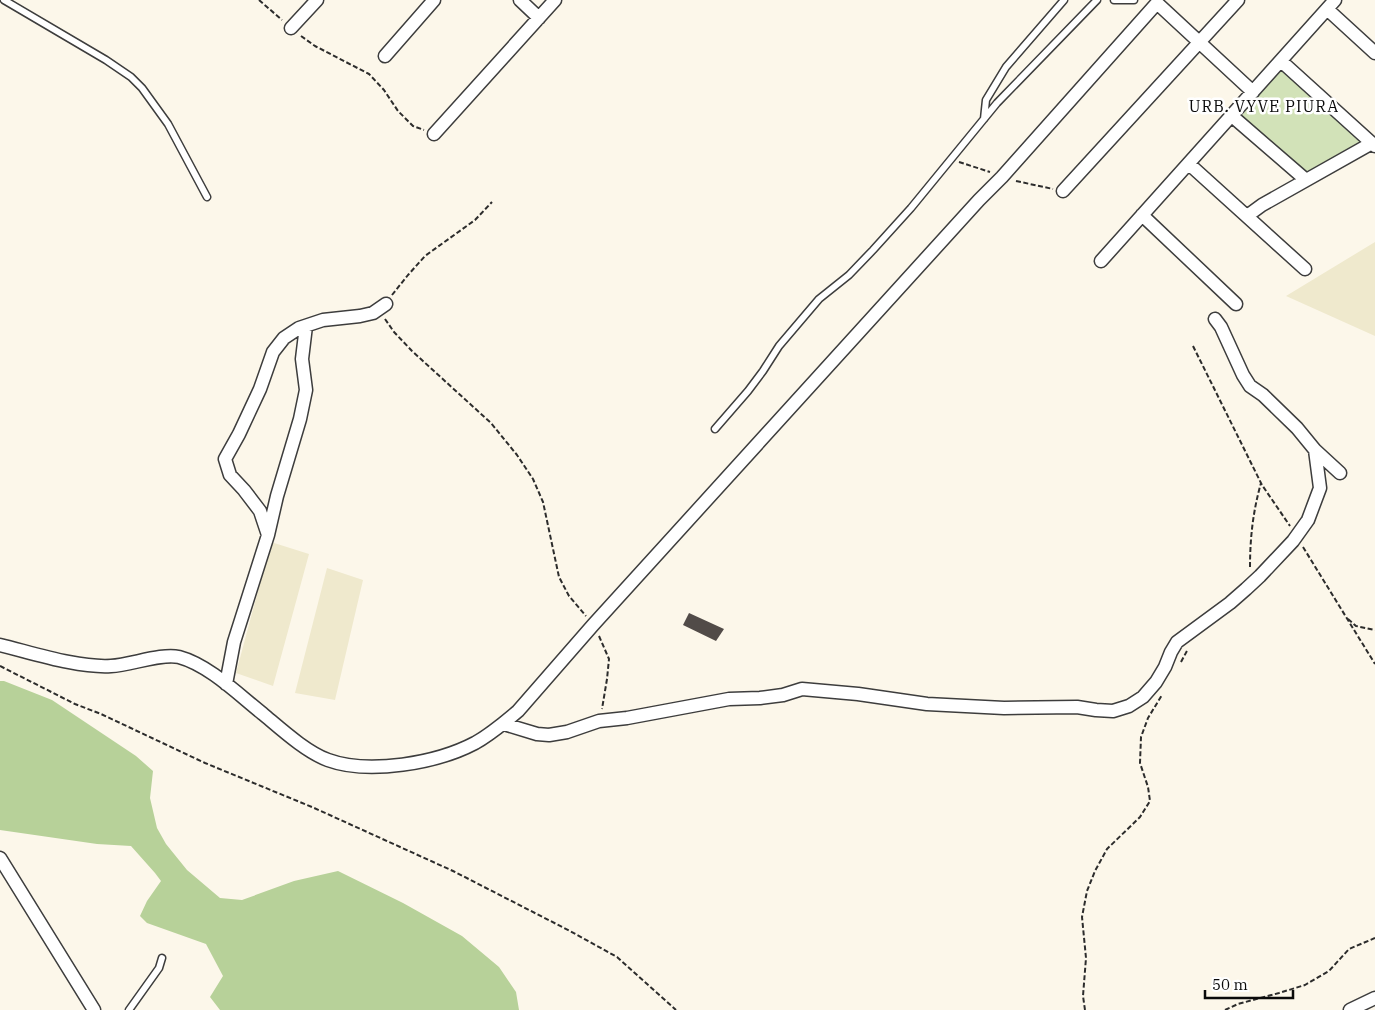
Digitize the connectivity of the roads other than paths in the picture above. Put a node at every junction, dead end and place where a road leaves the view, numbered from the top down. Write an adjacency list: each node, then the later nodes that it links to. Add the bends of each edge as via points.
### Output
1 (4, 0): 27 (lane, via 131,77 168,124)
2 (316, 0): 14 (street)
3 (434, 0): 17 (street)
4 (520, 0): 13 (street)
5 (554, 0): 13 (street)
6 (1064, 0): 21 (lane, via 1006,67 986,100)
7 (1097, 0): 21 (lane)
8 (1114, 0): 9 (lane)
9 (1134, 0)
10 (1238, 0): 15 (street)
11 (1154, 2): 15 (street); 42 (street, via 1002,177)
12 (1331, 5): 16 (street); 18 (street)
13 (539, 18): 22 (street)
14 (291, 28)
15 (1200, 43): 19 (street); 26 (street)
16 (1375, 53)
17 (385, 56)
18 (1281, 61): 19 (street); 23 (street)
19 (1253, 92): 20 (street)
20 (1232, 116): 24 (street); 25 (street)
21 (984, 120): 36 (lane, via 873,250 819,299)
22 (434, 134)
23 (1373, 144): 25 (street)
24 (1189, 164): 28 (street); 29 (street)
25 (1306, 180): 29 (street)
26 (1063, 191)
27 (207, 197)
28 (1142, 215): 30 (street); 32 (street)
29 (1247, 216): 31 (street)
30 (1101, 261)
31 (1305, 269)
32 (1236, 304)
33 (382, 306): 35 (street, via 372,313 322,320)
34 (1215, 319): 37 (street, via 1250,386 1297,428)
35 (306, 326): 39 (street, via 302,359 306,390); 39 (street, via 284,338 274,352 260,389 225,459 230,475 260,511)
36 (715, 429)
37 (1315, 450): 38 (street); 42 (street, via 1320,488 1308,520 1297,536 1230,603 1177,642 1156,682 1143,697 1129,706 1113,711 1076,707 927,704 802,689 783,695 729,699 599,721 550,735)
38 (1340, 473)
39 (268, 536): 41 (street, via 234,642)
40 (0, 645): 41 (street, via 86,665 110,666 176,656 198,665)
41 (226, 684): 42 (street, via 314,752 341,763 400,766 432,759 474,744)
42 (504, 724)
43 (0, 858): 46 (street)
44 (162, 958): 47 (lane, via 159,968)
45 (1375, 998): 48 (street)
46 (94, 1010)
47 (129, 1010)
48 (1350, 1010)

